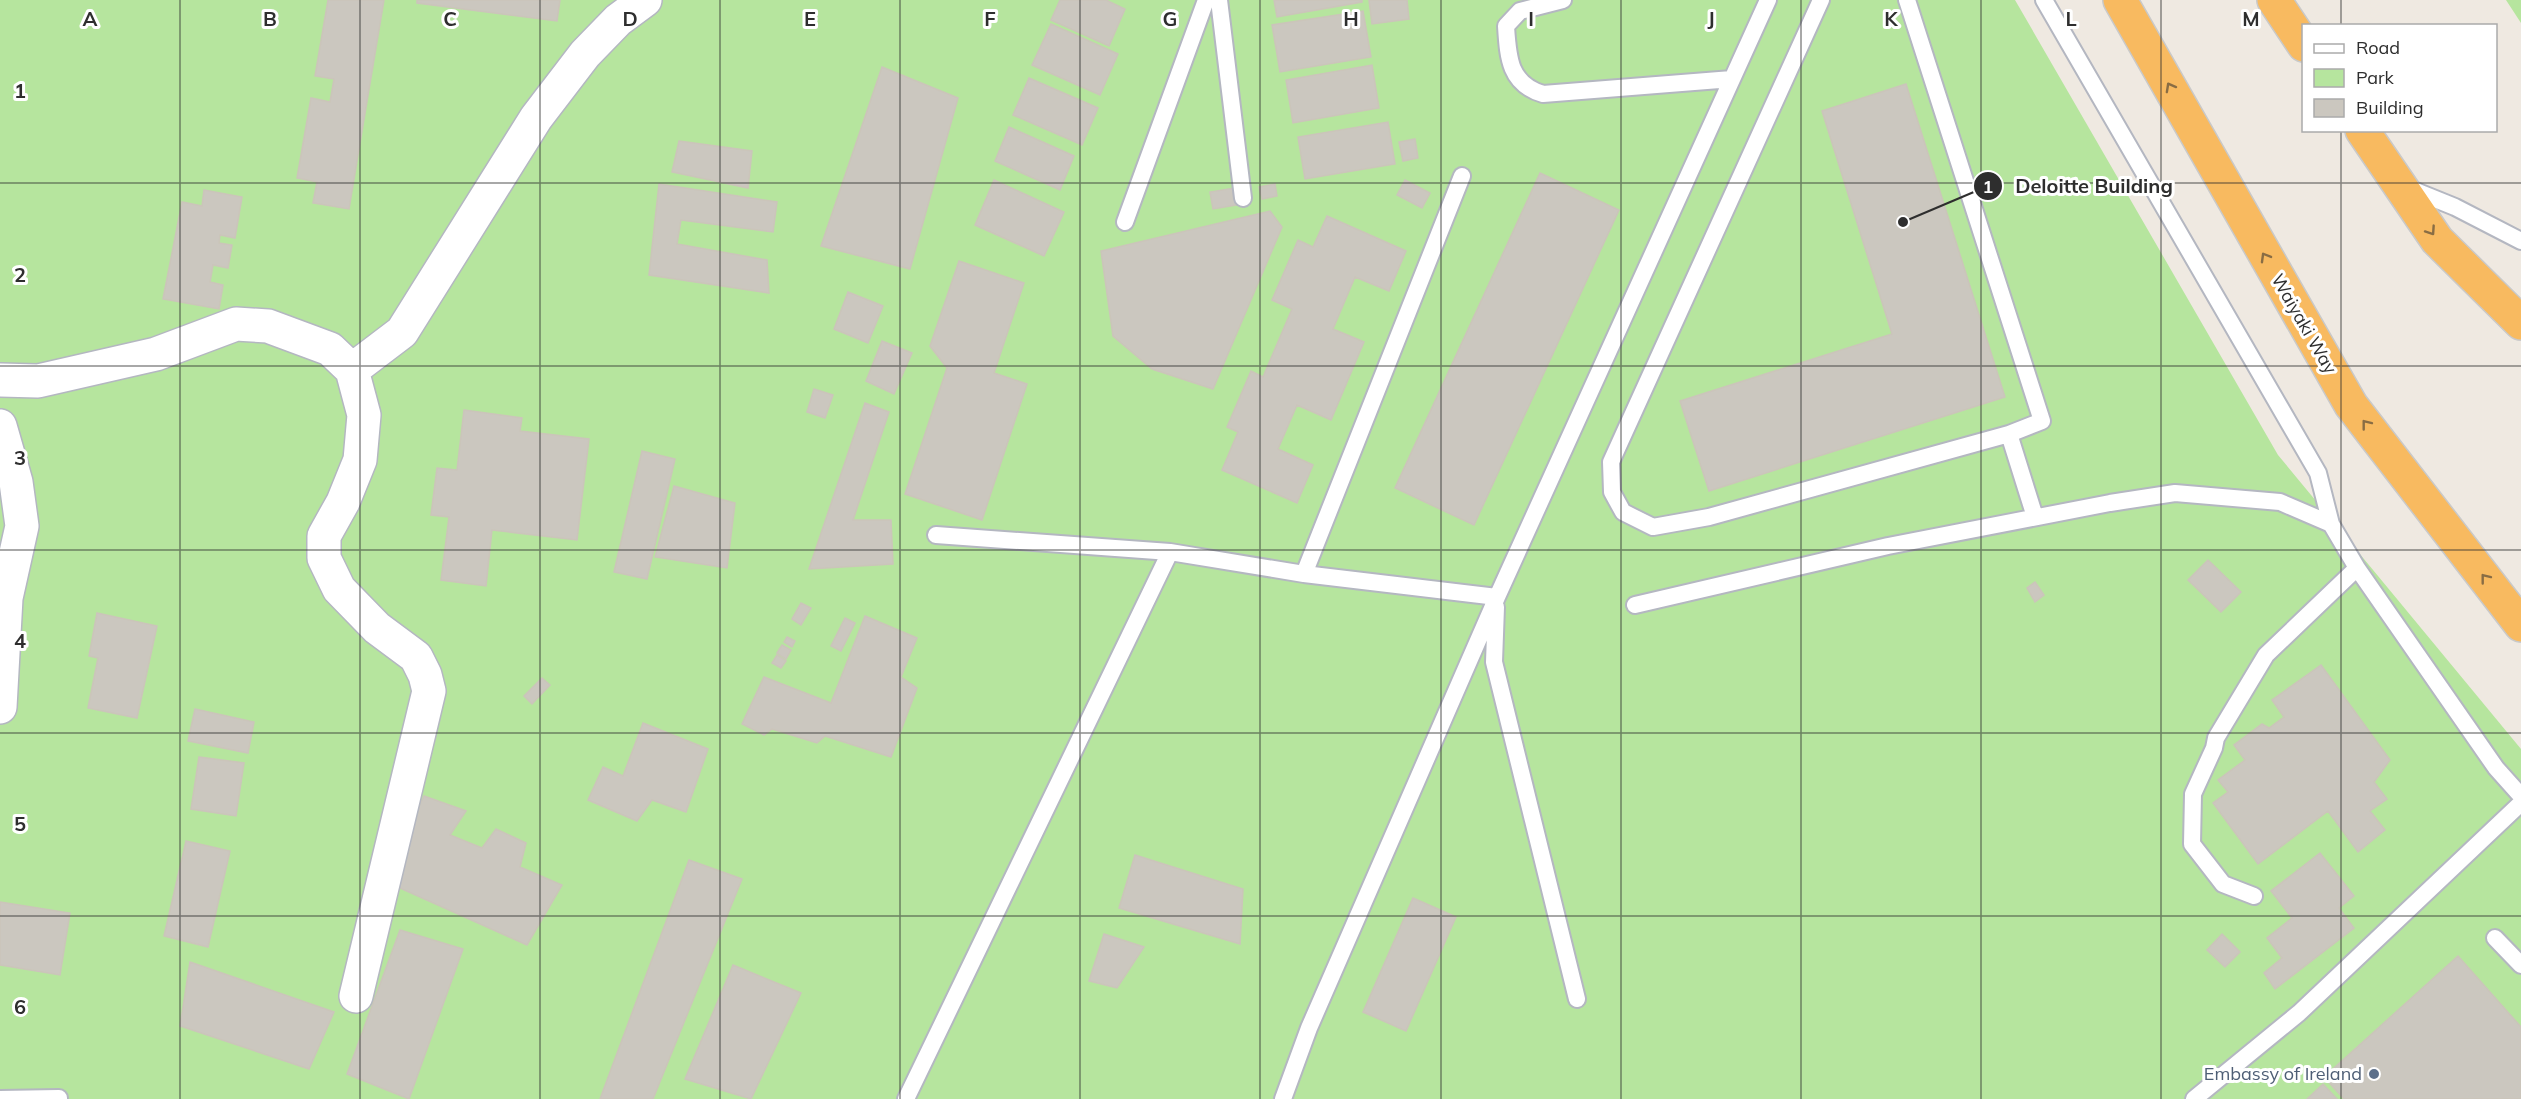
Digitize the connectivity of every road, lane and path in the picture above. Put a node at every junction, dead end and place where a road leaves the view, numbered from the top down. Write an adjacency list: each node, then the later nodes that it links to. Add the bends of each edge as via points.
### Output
1 (645, 0): 20 (street, via 618,20 585,54 536,118 402,332)
2 (1206, 0): 17 (lane)
3 (1219, 0): 16 (lane)
4 (1563, 0): 12 (lane, via 1520,11 1506,26 1514,73 1528,89 1544,94)
5 (1768, 0): 12 (lane)
6 (1821, 0): 23 (lane, via 1611,462 1612,492 1623,512 1653,527 1709,517)
7 (1907, 0): 23 (lane, via 2042,421)
8 (2044, 0): 25 (lane, via 2318,473)
9 (2120, 0): 32 (highway, Waiyaki Way, one-way to 9, via 2351,405)
10 (2274, 0): 11 (highway)
11 (2302, 42)
12 (1732, 79): 30 (lane)
13 (2363, 132): 15 (highway)
14 (1462, 176): 29 (lane)
15 (2399, 184): 18 (lane); 19 (highway, one-way to 19, via 2437,240)
16 (1243, 198)
17 (1125, 222)
18 (2521, 241)
19 (2521, 323)
20 (352, 370): 21 (street, via 330,350 307,340 268,326 236,324 156,354 38,381); 39 (street, via 364,415 360,460 324,536 324,558 339,589 377,628 416,657 429,691)
21 (0, 380)
22 (0, 426): 33 (street, via 16,482 22,526 6,598)
23 (2008, 434): 24 (lane)
24 (2035, 517): 25 (lane, via 2175,493 2280,502); 31 (lane, via 1888,546)
25 (2331, 524): 28 (lane)
26 (936, 535): 27 (lane)
27 (1170, 552): 29 (lane); 43 (lane)
28 (2357, 568): 34 (lane, via 2496,768); 36 (lane, via 2266,655 2216,738 2193,794 2192,844 2223,884)
29 (1304, 574): 30 (lane)
30 (1497, 597): 40 (lane, via 1494,662); 44 (lane, via 1308,1028)
31 (1635, 605)
32 (2521, 625)
33 (0, 707)
34 (2521, 796)
35 (2521, 803): 45 (lane, via 2299,1013)
36 (2254, 896)
37 (2494, 938): 38 (lane)
38 (2521, 965)
39 (356, 996)
40 (1578, 999)
41 (59, 1098): 42 (lane)
42 (0, 1099)
43 (906, 1099)
44 (1283, 1099)
45 (2194, 1099)

